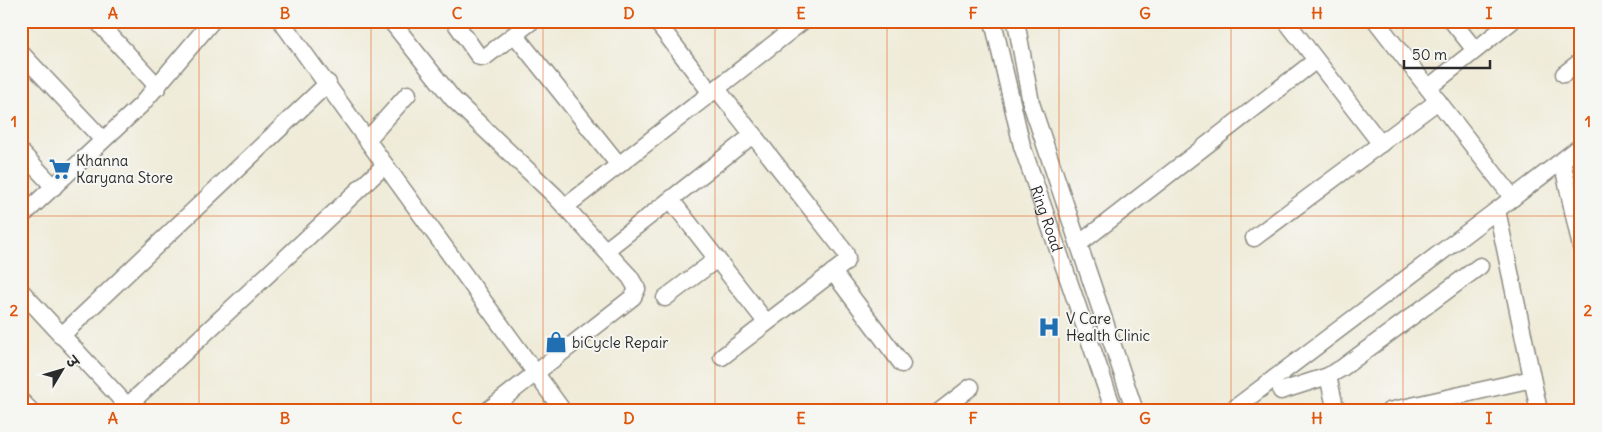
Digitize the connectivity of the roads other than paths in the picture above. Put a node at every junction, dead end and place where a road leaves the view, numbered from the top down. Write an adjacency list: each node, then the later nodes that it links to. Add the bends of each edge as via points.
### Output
1 (97, 21): 22 (street)
2 (212, 21): 22 (street)
3 (281, 21): 21 (street)
4 (392, 21): 39 (street, via 453,99)
5 (454, 21): 15 (street, via 480,57 490,54)
6 (532, 21): 15 (street)
7 (656, 21): 24 (street)
8 (803, 21): 24 (street)
9 (994, 21): 66 (street, Ring Road, via 1022,146)
10 (1016, 21): 43 (street, Ring Road, via 1031,103)
11 (1286, 21): 18 (street)
12 (1376, 21): 23 (street)
13 (1452, 21): 16 (street)
14 (1512, 21): 16 (street)
15 (515, 35): 35 (street)
16 (1475, 50): 23 (street)
17 (21, 52): 28 (street)
18 (1315, 61): 30 (street); 43 (street)
19 (1581, 61): 20 (street)
20 (1564, 74)
21 (328, 83): 29 (street); 52 (street)
22 (158, 87): 28 (street)
23 (1428, 88): 26 (street)
24 (714, 91): 27 (street); 35 (street)
25 (408, 94): 29 (street)
26 (1438, 101): 30 (street); 37 (street)
27 (754, 134): 38 (street); 48 (street, via 845,252 845,263)
28 (103, 140): 36 (street)
29 (367, 140): 34 (street)
30 (1381, 144): 42 (street)
31 (1581, 146): 33 (street)
32 (21, 152): 36 (street)
33 (1562, 161): 37 (street); 44 (street)
34 (385, 165): 55 (street); 61 (street)
35 (619, 165): 39 (street)
36 (54, 186): 41 (street)
37 (1513, 198): 40 (street)
38 (670, 200): 45 (street); 46 (street)
39 (565, 207): 45 (street)
40 (1497, 210): 57 (street); 68 (street)
41 (21, 217)
42 (1254, 238)
43 (1080, 244): 67 (street, Ring Road)
44 (1581, 247)
45 (606, 250): 55 (street, via 635,283 637,289 633,297)
46 (717, 259): 50 (street); 51 (street)
47 (1480, 266): 56 (street, via 1355,360)
48 (833, 272): 51 (street); 54 (street)
49 (21, 291): 52 (street)
50 (666, 298)
51 (766, 322): 53 (street)
52 (61, 336): 61 (street)
53 (722, 357)
54 (902, 364)
55 (535, 375): 63 (street); 64 (street)
56 (1328, 376): 59 (street); 69 (street)
57 (1532, 379): 70 (street); 71 (street)
58 (971, 387): 65 (street)
59 (1281, 391)
60 (21, 401): 62 (street)
61 (127, 409)
62 (31, 411)
63 (487, 411)
64 (563, 411)
65 (940, 411)
66 (1114, 411)
67 (1135, 411)
68 (1231, 411)
69 (1336, 411)
70 (1389, 411)
71 (1539, 411)

